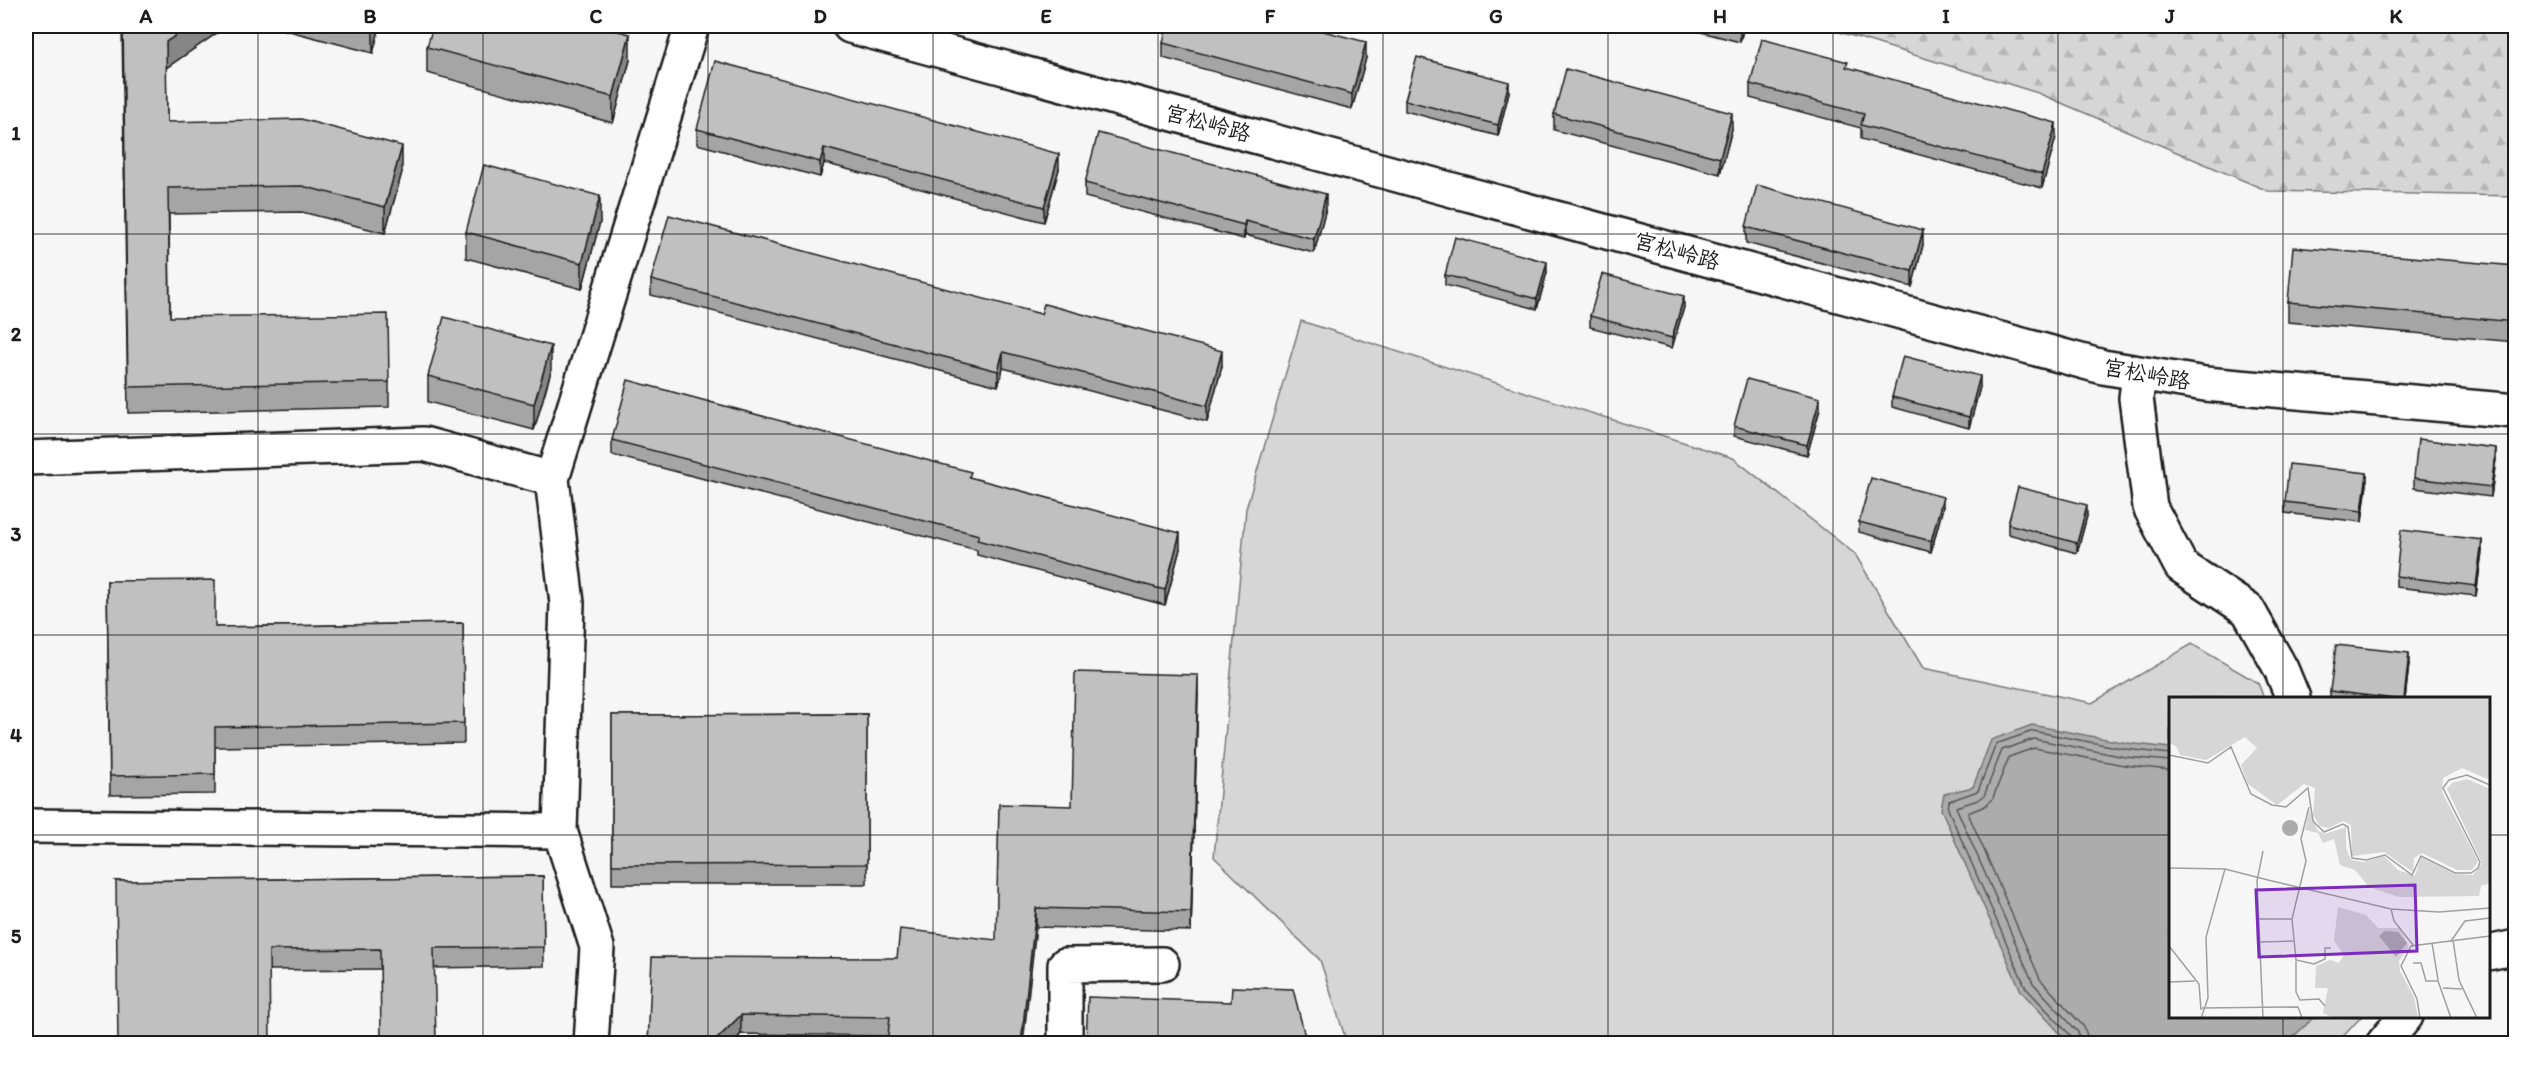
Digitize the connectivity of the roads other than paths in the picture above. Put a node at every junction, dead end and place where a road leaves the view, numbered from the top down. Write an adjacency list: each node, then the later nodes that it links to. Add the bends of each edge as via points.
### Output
1 (692, 26): 6 (street)
2 (850, 26): 3 (street, 宫松岭路)
3 (2139, 375): 4 (street, 宫松岭路); 7 (street, via 2136,398 2150,507 2181,566 2248,610)
4 (2516, 411)
5 (26, 458): 6 (street, via 424,444)
6 (552, 479): 9 (street, via 567,603)
7 (2293, 697)
8 (26, 826): 9 (street)
9 (560, 831): 14 (street, via 597,947)
10 (2516, 947): 11 (street)
11 (2490, 953)
12 (1162, 964): 15 (street, via 1065,965)
13 (2405, 1018): 16 (street)
14 (591, 1044)
15 (1065, 1044)
16 (2383, 1044)

